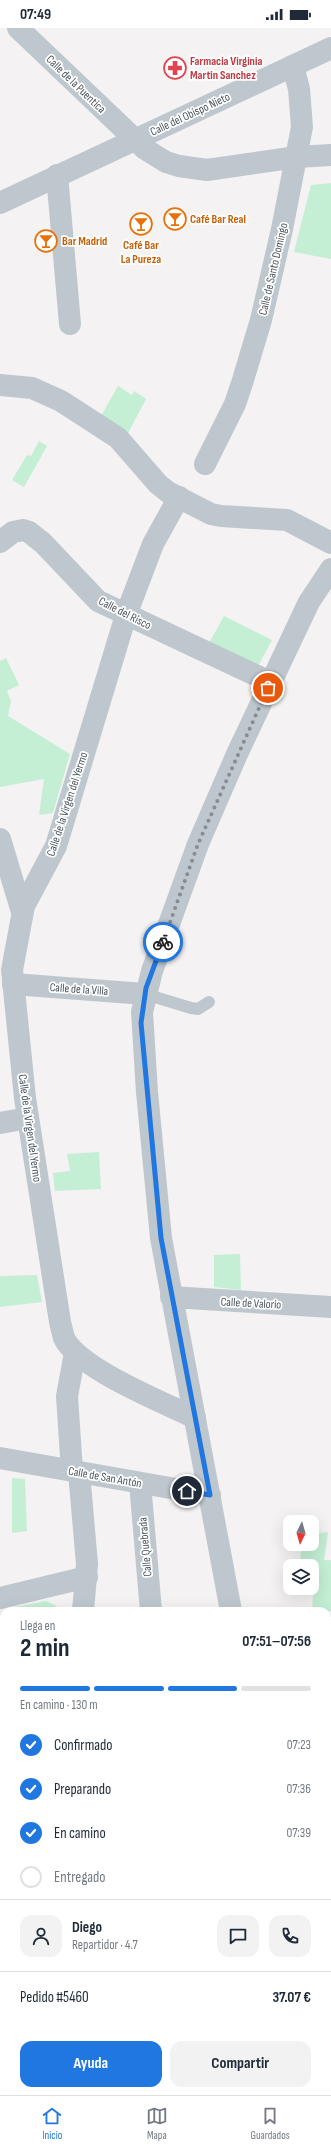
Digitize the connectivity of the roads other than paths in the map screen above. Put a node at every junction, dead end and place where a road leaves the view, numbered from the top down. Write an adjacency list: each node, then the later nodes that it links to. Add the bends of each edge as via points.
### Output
1 (18, 28): 4 (street, Calle de la Puentica)
2 (331, 48): 3 (street, Calle del Obispo Nieto)
3 (293, 66): 4 (street, Calle del Obispo Nieto); 6 (street, Calle de Santo Domingo, via 302,114 302,135)
4 (135, 139): 6 (street, Calle del Obispo Nieto, via 145,149 166,162 194,169 208,170); 7 (street, Calle del Obispo Nieto)
5 (331, 155): 6 (street, Calle del Obispo Nieto)
6 (297, 157): 11 (street, Calle de Santo Domingo, via 255,344 235,404)
7 (57, 175): 8 (street, Calle del Obispo Nieto); 9 (street)
8 (0, 203)
9 (70, 324)
10 (0, 385): 12 (street, via 32,388 81,413 118,438 158,484)
11 (205, 464)
12 (179, 498): 14 (street, via 217,516 287,520); 16 (street, Calle de la Virgen del Yermo, via 153,544)
13 (0, 542): 16 (street, Calle del Risco, via 17,531 23,530 33,534 96,600)
14 (331, 543)
15 (331, 570): 17 (street, via 309,602)
16 (126, 615): 17 (street, Calle del Risco); 19 (street, Calle de la Virgen del Yermo, via 56,846)
17 (270, 682): 21 (street, via 198,844)
18 (0, 839): 19 (street)
19 (22, 912): 20 (street, Calle de la Virgen del Yermo)
20 (12, 984): 21 (street, Calle de la Villa); 23 (street, Calle de la Virgen del Yermo)
21 (145, 994): 22 (lane, via 198,1009); 25 (street, via 141,1023 160,1225)
22 (209, 1002)
23 (28, 1118): 24 (street); 27 (street, Calle de la Virgen del Yermo, via 61,1327 66,1342)
24 (0, 1123)
25 (171, 1297): 26 (street, Calle de Valorio); 28 (street)
26 (331, 1307)
27 (75, 1353): 28 (street, Calle de la Virgen del Yermo, via 110,1376); 30 (street, via 67,1396)
28 (195, 1418): 32 (street)
29 (0, 1458): 30 (street, Calle de San Antón)
30 (75, 1472): 31 (street, Calle de San Antón); 33 (street)
31 (140, 1483): 32 (street, Calle de San Antón); 36 (street, Calle Quebrada)
32 (210, 1495): 37 (street)
33 (87, 1577): 34 (street); 35 (street)
34 (0, 1598)
35 (83, 1607)
36 (151, 1607)
37 (230, 1607)

